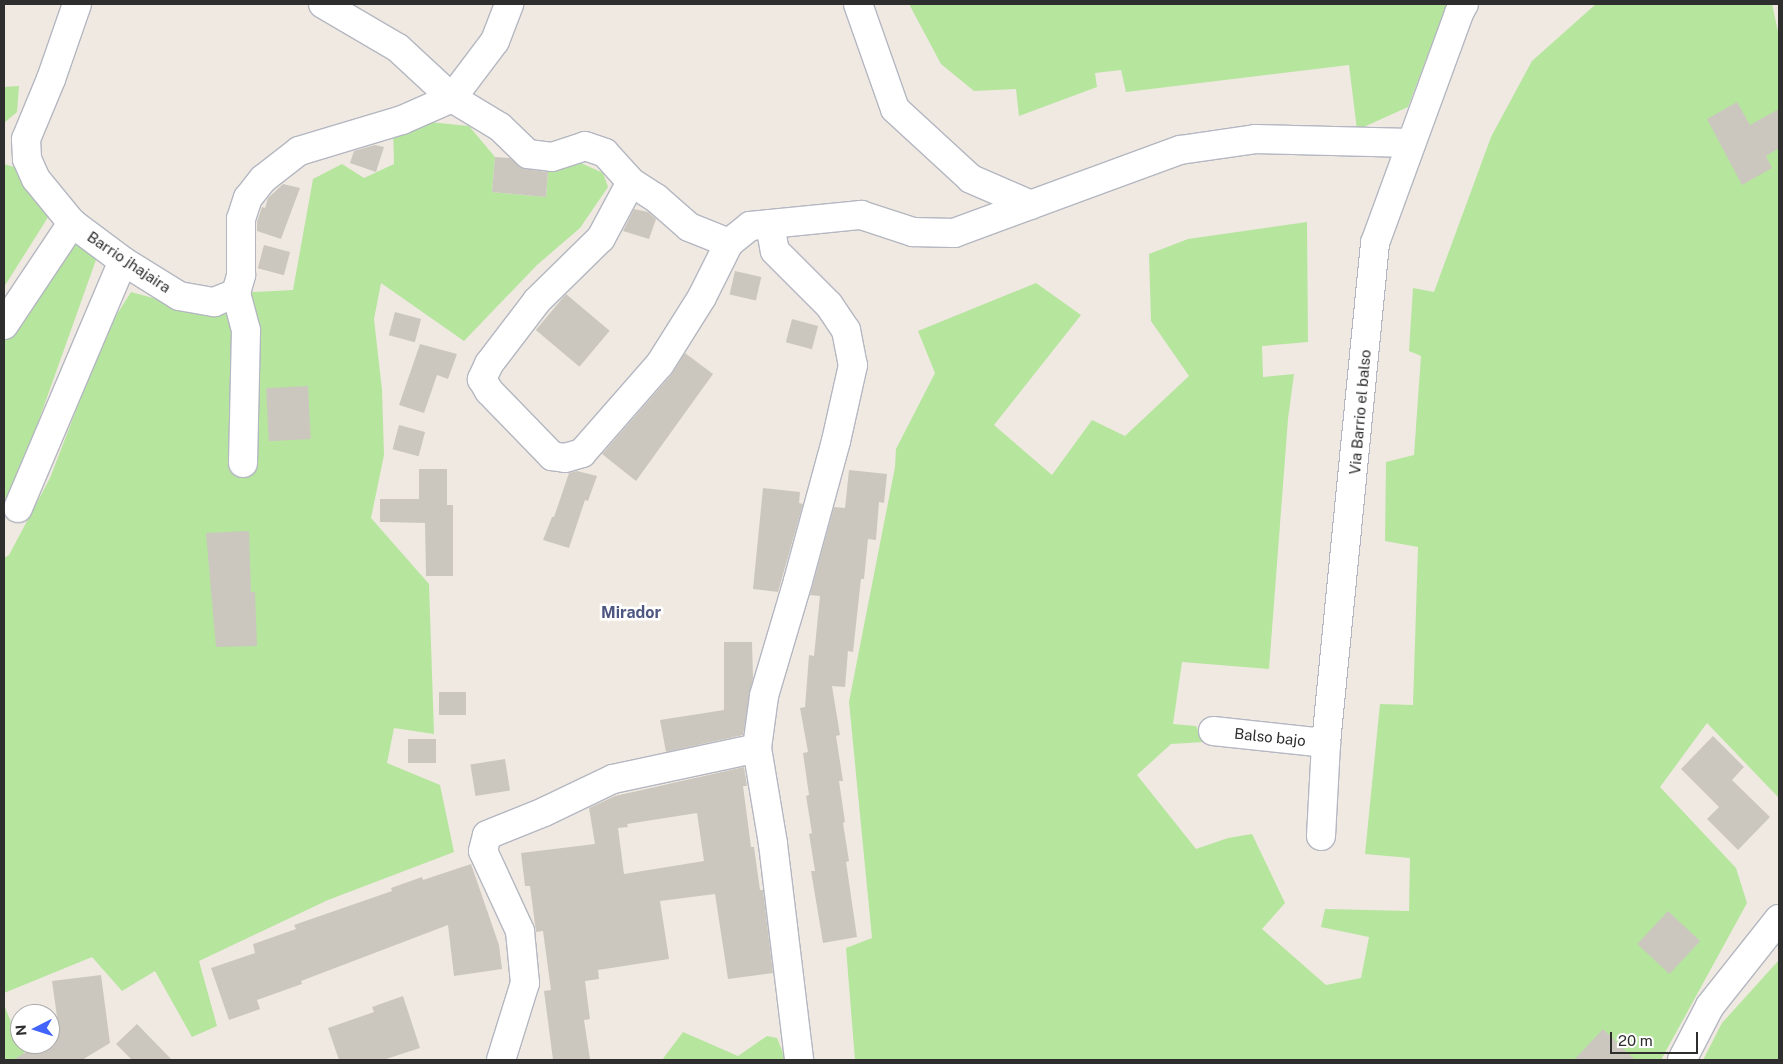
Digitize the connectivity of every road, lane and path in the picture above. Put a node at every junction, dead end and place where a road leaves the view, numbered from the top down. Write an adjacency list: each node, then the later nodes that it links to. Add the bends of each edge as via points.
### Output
1 (77, 4): 10 (street, Barrio jhajaira, via 26,139 27,159 36,179)
2 (323, 4): 6 (street, via 398,48)
3 (509, 4): 6 (street, via 495,42)
4 (858, 4): 9 (street, via 895,109 971,179)
5 (1464, 4): 7 (street, Via Barrio el balso)
6 (452, 98): 8 (street, via 500,127 528,154 552,157 585,146 604,153); 14 (street, via 402,120 299,151 263,179 248,198 241,219 241,275)
7 (1410, 144): 9 (street, via 1255,139 1180,150); 19 (street, Via Barrio el balso, via 1375,244)
8 (631, 182): 12 (street, via 690,227); 12 (street, via 601,238 538,301 489,364 482,379 489,391 552,456 565,458 582,453 660,364 702,297)
9 (1031, 205): 11 (street, via 954,233 913,232 861,215)
10 (72, 223): 13 (street, Barrio jhajaira); 15 (street)
11 (770, 224): 12 (street, via 750,226); 20 (street, via 775,251 829,305 846,330 853,365 806,553 764,696)
12 (729, 243)
13 (123, 261): 14 (street, Barrio jhajaira, via 179,296 214,302); 17 (street)
14 (236, 293): 16 (street, via 246,331)
15 (4, 325)
16 (243, 464)
17 (18, 508)
18 (1213, 730): 19 (street, Balso bajo)
19 (1326, 743): 21 (street, Via Barrio el balso)
20 (758, 748): 23 (street, via 614,779 487,835 483,851 520,931 524,983); 24 (street)
21 (1321, 836)
22 (1779, 918): 25 (street, via 1710,1006)
23 (501, 1060)
24 (799, 1060)
25 (1682, 1060)

